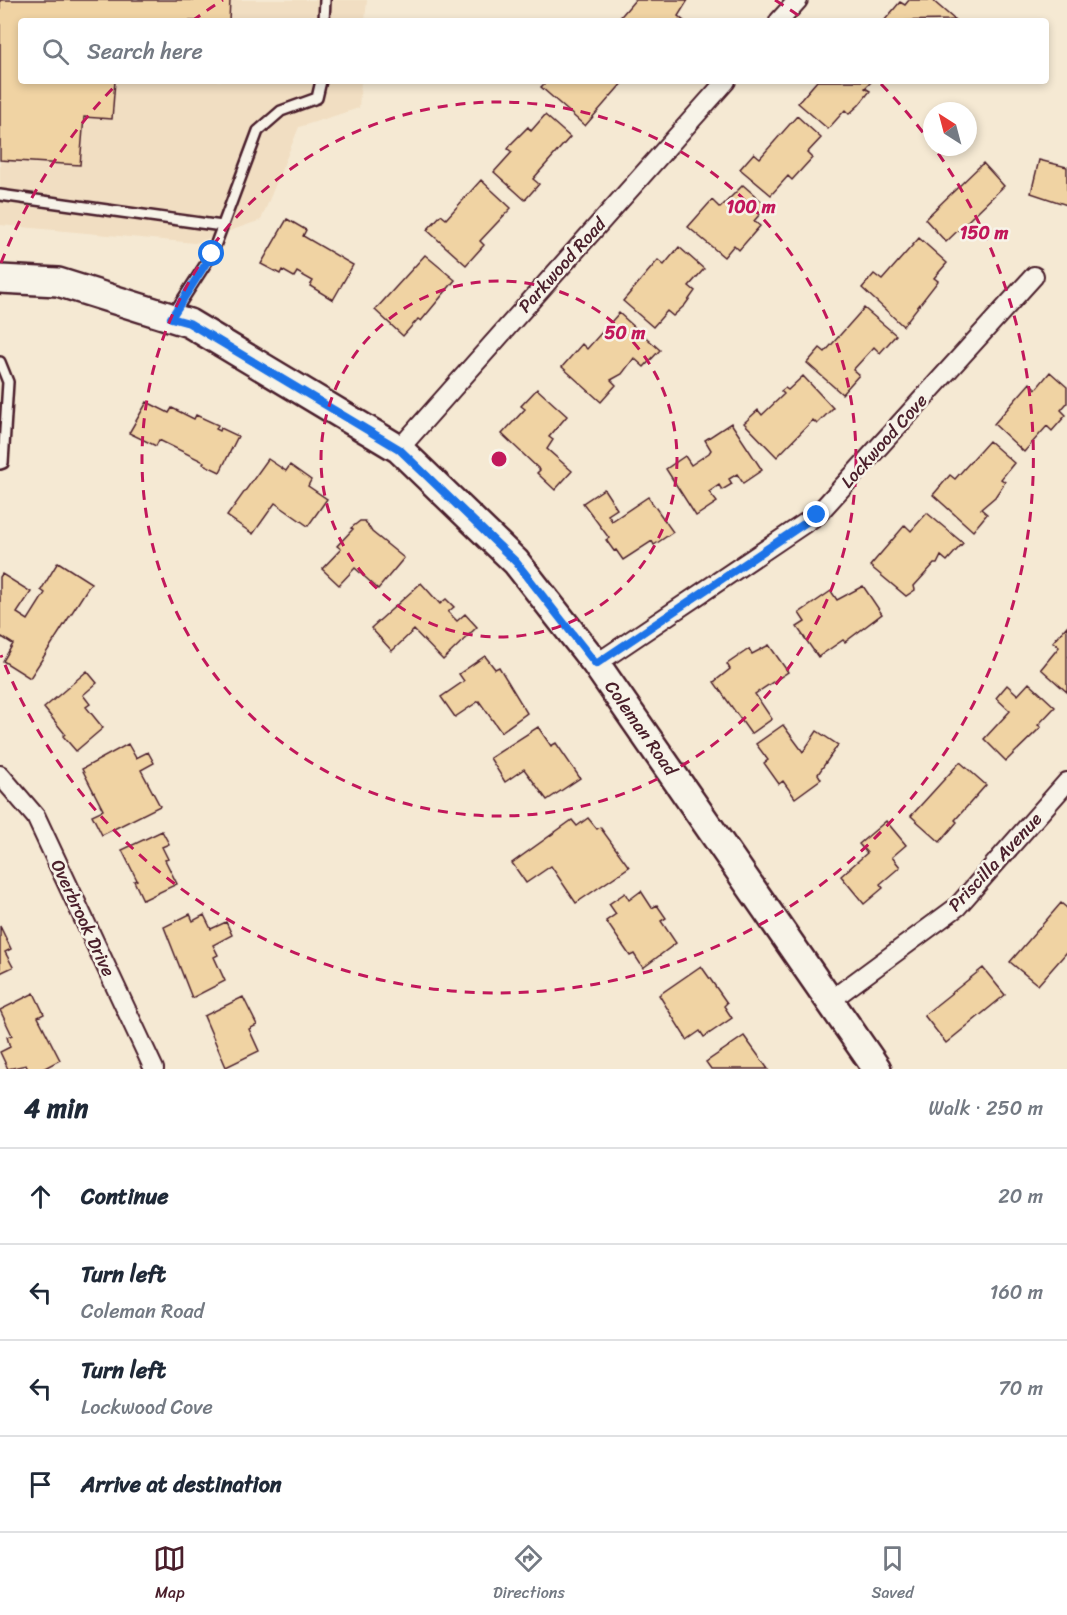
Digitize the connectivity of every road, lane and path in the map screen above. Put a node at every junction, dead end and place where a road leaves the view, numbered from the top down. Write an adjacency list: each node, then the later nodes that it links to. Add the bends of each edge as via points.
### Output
1 (325, 0): 3 (lane)
2 (798, 0): 4 (street)
3 (324, 18)
4 (782, 18)
5 (320, 84): 8 (lane, via 317,98 281,111 258,130)
6 (723, 84): 13 (street, Parkwood Road)
7 (0, 195): 8 (lane)
8 (222, 226): 11 (lane, via 212,254)
9 (1034, 276): 15 (street, Lockwood Cove, via 817,515)
10 (0, 279): 11 (main road, Coleman Road, via 58,282)
11 (171, 318): 13 (main road, Coleman Road, via 189,323)
12 (0, 362): 14 (lane, via 8,382)
13 (399, 449): 15 (main road, Coleman Road, via 516,562)
14 (0, 464)
15 (596, 664): 18 (main road, Coleman Road)
16 (0, 775): 19 (street, Overbrook Drive, via 36,817)
17 (1067, 782): 18 (street, Priscilla Avenue, via 957,907)
18 (831, 1000): 20 (main road, Coleman Road)
19 (154, 1069)
20 (877, 1069)

